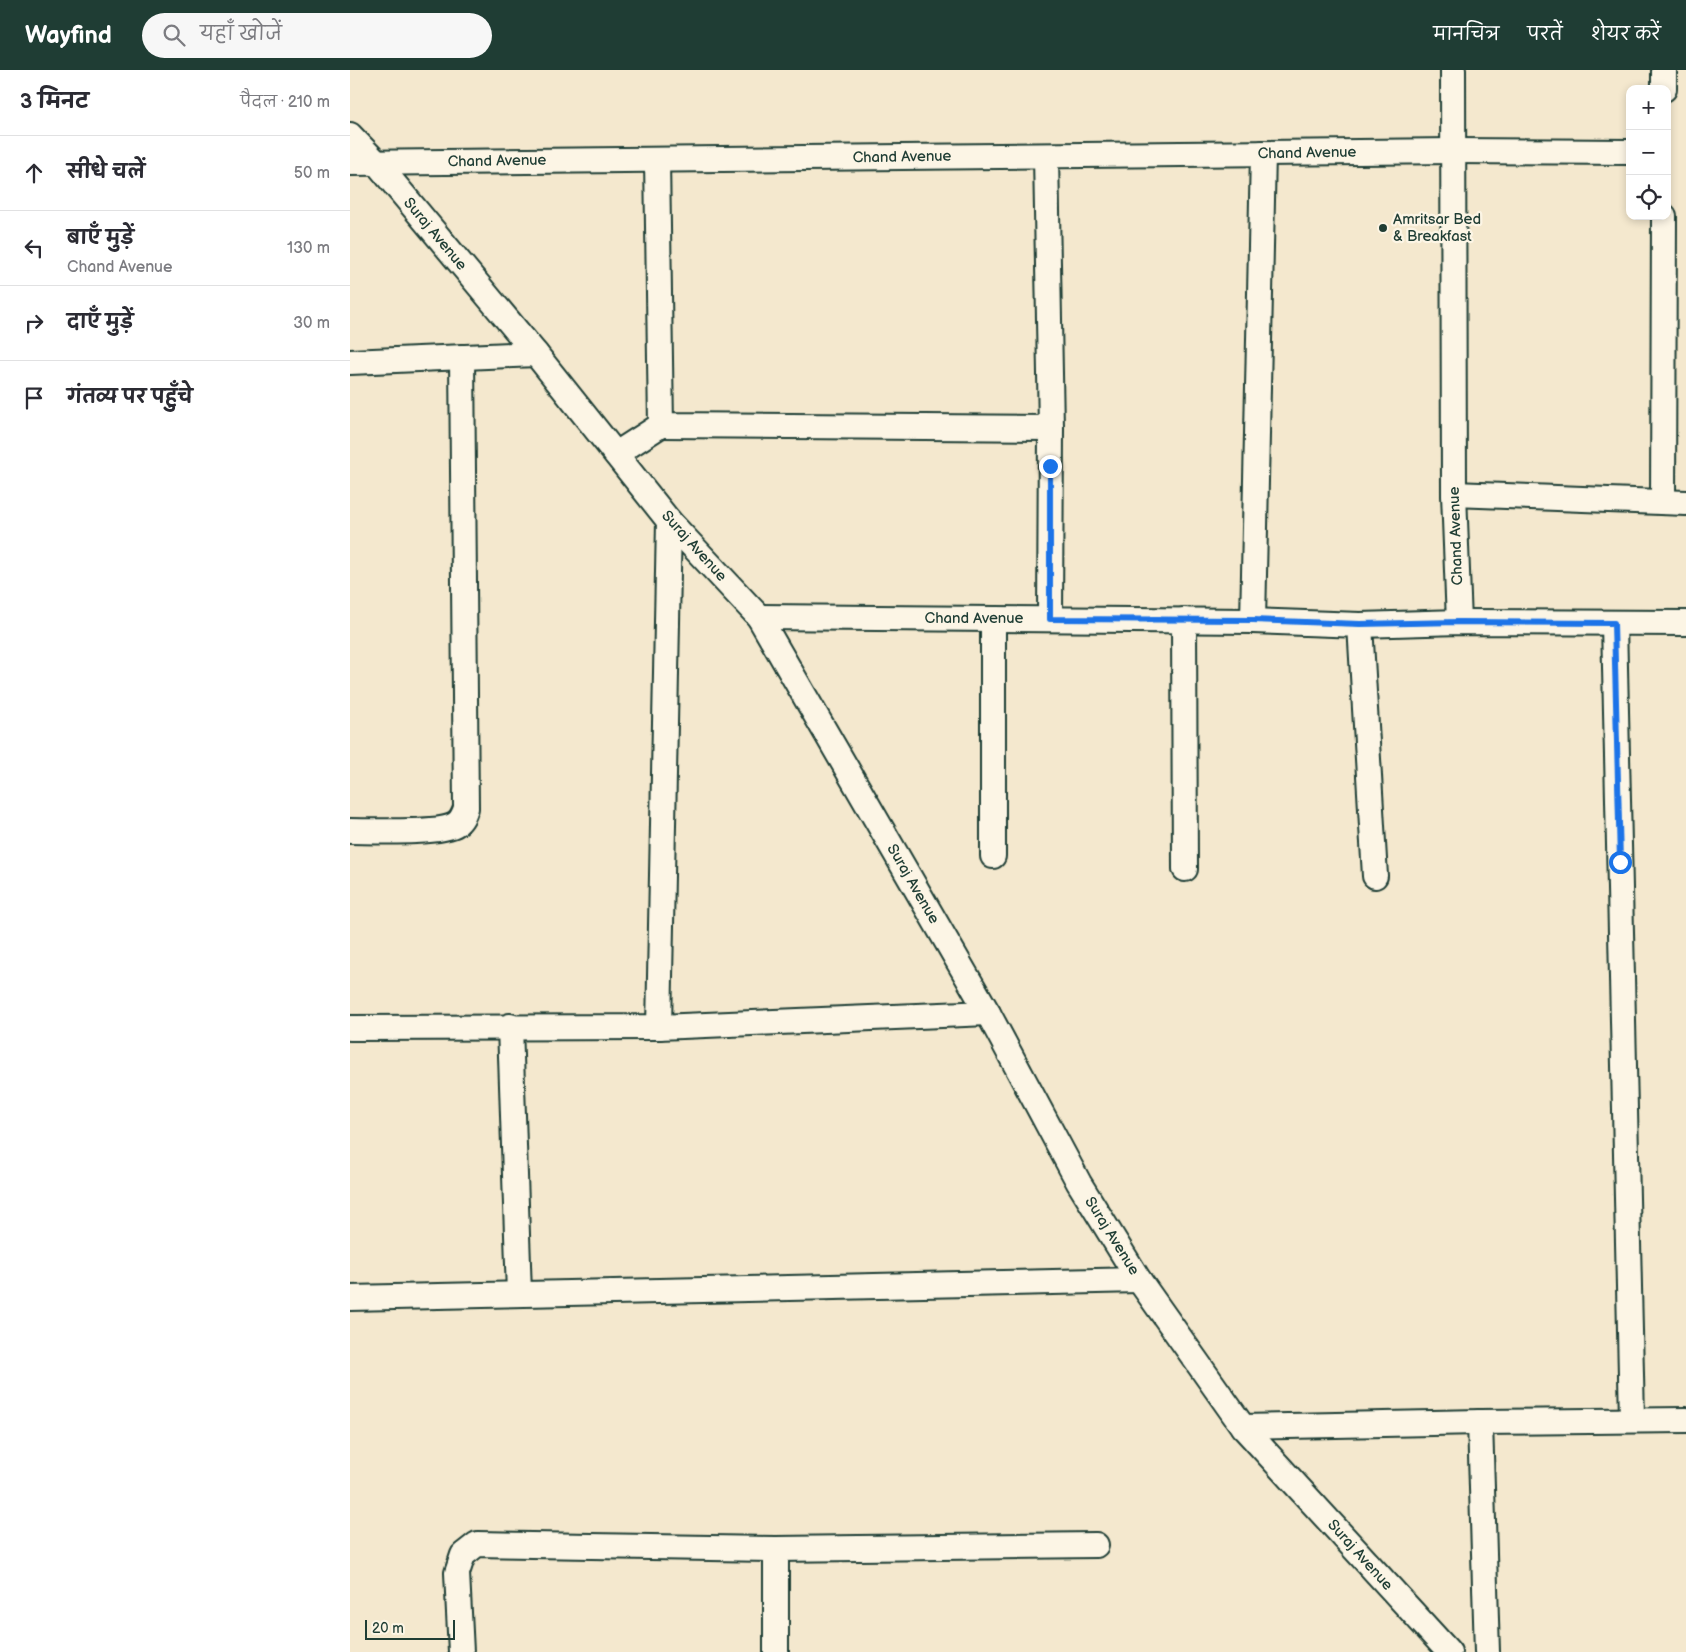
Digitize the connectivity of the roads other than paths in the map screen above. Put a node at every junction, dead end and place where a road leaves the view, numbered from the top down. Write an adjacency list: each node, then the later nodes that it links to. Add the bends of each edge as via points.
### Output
1 (1454, 70): 5 (street, Chand Avenue)
2 (1664, 70): 3 (street)
3 (1664, 85)
4 (350, 135): 10 (street, Suraj Avenue)
5 (1454, 151): 6 (street); 7 (street, Chand Avenue); 19 (street, Chand Avenue)
6 (1626, 152)
7 (1263, 153): 8 (street, Chand Avenue); 27 (street)
8 (1046, 156): 9 (street, Chand Avenue); 17 (street)
9 (657, 160): 10 (street, Chand Avenue); 16 (street)
10 (376, 162): 11 (street, Chand Avenue); 13 (street, Suraj Avenue)
11 (350, 163)
12 (1664, 220): 20 (street)
13 (536, 354): 14 (street); 18 (street, Suraj Avenue)
14 (462, 357): 15 (street); 32 (street, via 466,808 457,824 438,829)
15 (350, 362)
16 (660, 425): 17 (street); 18 (street)
17 (1051, 428): 25 (street)
18 (616, 454): 22 (street, Suraj Avenue)
19 (1454, 494): 20 (street); 28 (street, Chand Avenue)
20 (1663, 502): 21 (street)
21 (1686, 503)
22 (670, 521): 23 (street, Suraj Avenue); 38 (street)
23 (759, 617): 24 (street, Chand Avenue); 36 (street, Suraj Avenue)
24 (993, 618): 25 (street, Chand Avenue); 33 (street)
25 (1050, 619): 26 (street, Chand Avenue)
26 (1184, 620): 27 (street, Chand Avenue); 34 (street)
27 (1253, 620): 30 (street, Chand Avenue)
28 (1459, 622): 29 (street, Chand Avenue); 30 (street, Chand Avenue)
29 (1614, 623): 31 (street, Chand Avenue); 43 (street)
30 (1360, 624): 35 (street)
31 (1686, 624)
32 (350, 831)
33 (993, 856)
34 (1184, 869)
35 (1375, 876)
36 (988, 1014): 38 (street); 40 (street, Suraj Avenue, via 1079,1182)
37 (510, 1026): 38 (street); 39 (street); 41 (street)
38 (659, 1027)
39 (350, 1028)
40 (1139, 1280): 41 (street); 46 (street, Suraj Avenue)
41 (519, 1294): 42 (street)
42 (350, 1298)
43 (1632, 1419): 44 (street); 45 (street)
44 (1686, 1420)
45 (1480, 1422): 46 (street); 52 (street)
46 (1243, 1427): 51 (street, Suraj Avenue)
47 (1096, 1545): 48 (street)
48 (776, 1549): 49 (street, via 477,1544 463,1555 457,1573); 50 (street)
49 (461, 1652)
50 (776, 1652)
51 (1449, 1652)
52 (1487, 1652)

